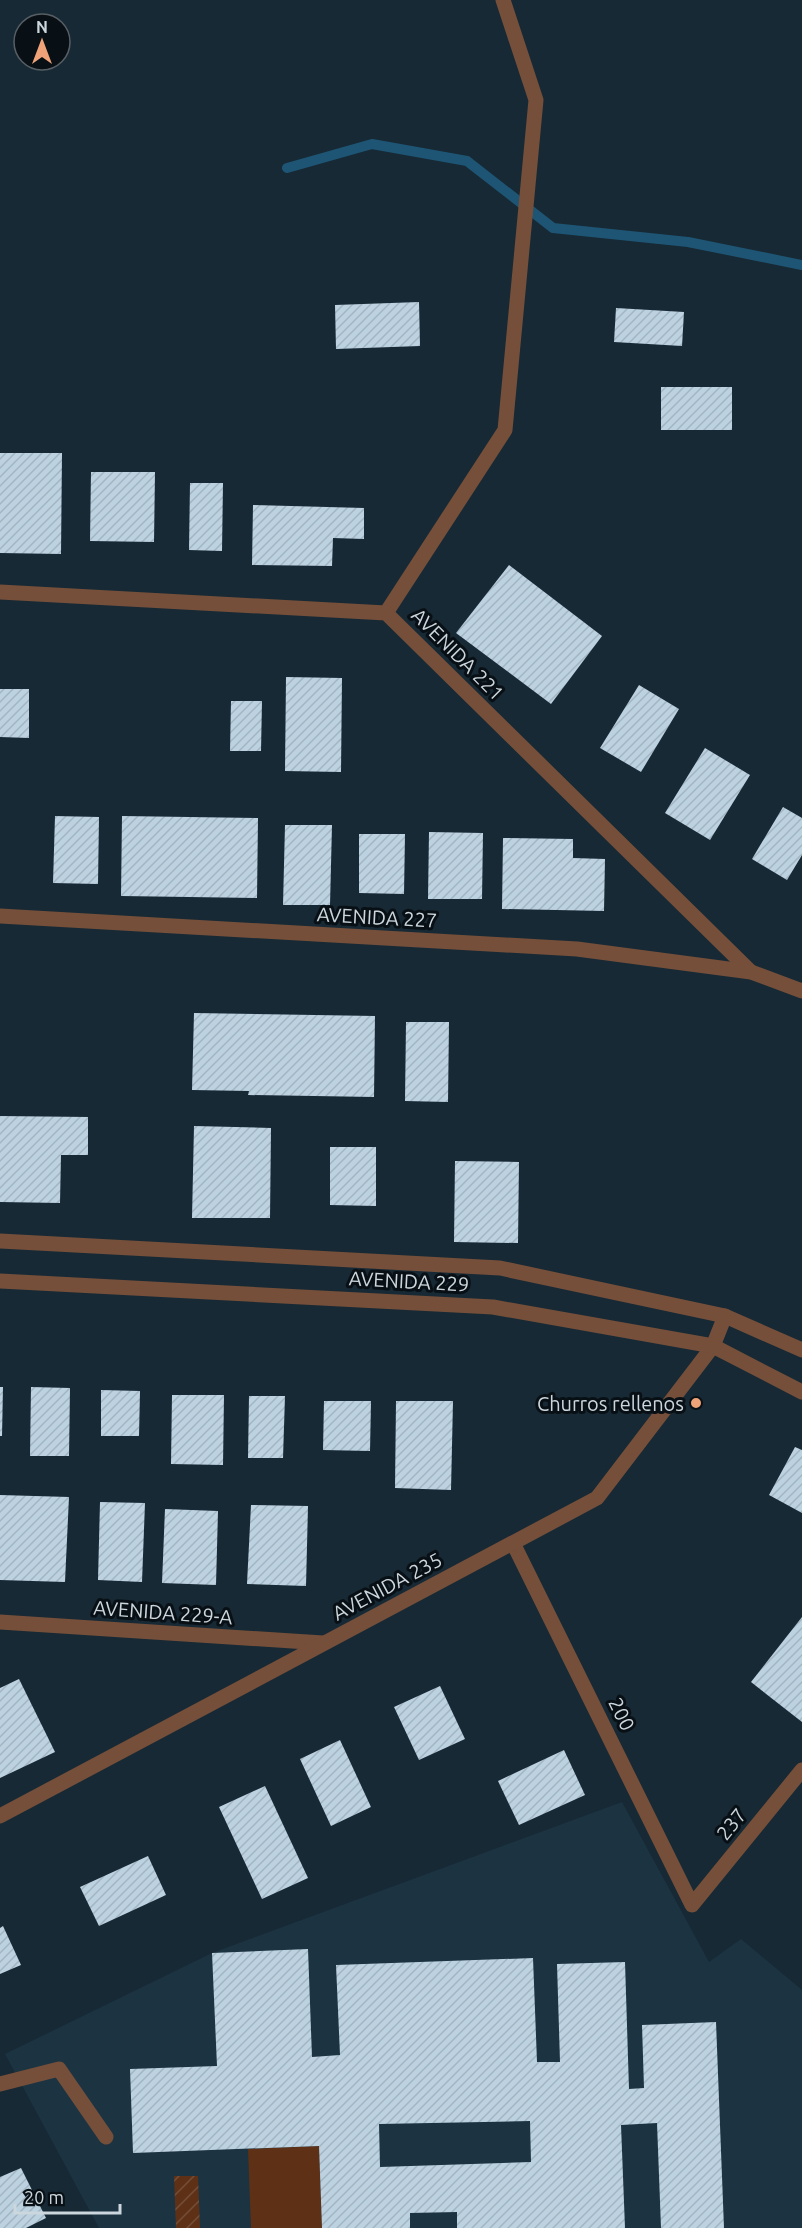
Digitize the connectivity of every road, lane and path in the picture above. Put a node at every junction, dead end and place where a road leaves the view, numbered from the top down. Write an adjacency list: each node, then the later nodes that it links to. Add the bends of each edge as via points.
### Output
1 (502, 0): 3 (street, via 536,100 506,430)
2 (0, 592): 3 (street, AVENIDA 221)
3 (386, 613): 5 (street, AVENIDA 221)
4 (0, 916): 5 (street, AVENIDA 227, via 577,949)
5 (751, 972): 6 (street)
6 (802, 991)
7 (0, 1241): 9 (street, AVENIDA 229, via 500,1268)
8 (0, 1281): 10 (street, AVENIDA 229, via 493,1307)
9 (725, 1316): 10 (street, AVENIDA 235); 11 (street, AVENIDA 229)
10 (713, 1346): 12 (street, AVENIDA 229); 13 (street, AVENIDA 235, via 597,1498)
11 (802, 1350)
12 (802, 1392)
13 (513, 1543): 15 (street, AVENIDA 235); 18 (street, 200)
14 (0, 1622): 15 (street, AVENIDA 229-A)
15 (324, 1643): 17 (street, AVENIDA 235)
16 (802, 1770): 18 (street, 237)
17 (0, 1816)
18 (692, 1905)
19 (0, 2084): 20 (street, via 59,2069)
20 (106, 2138)

